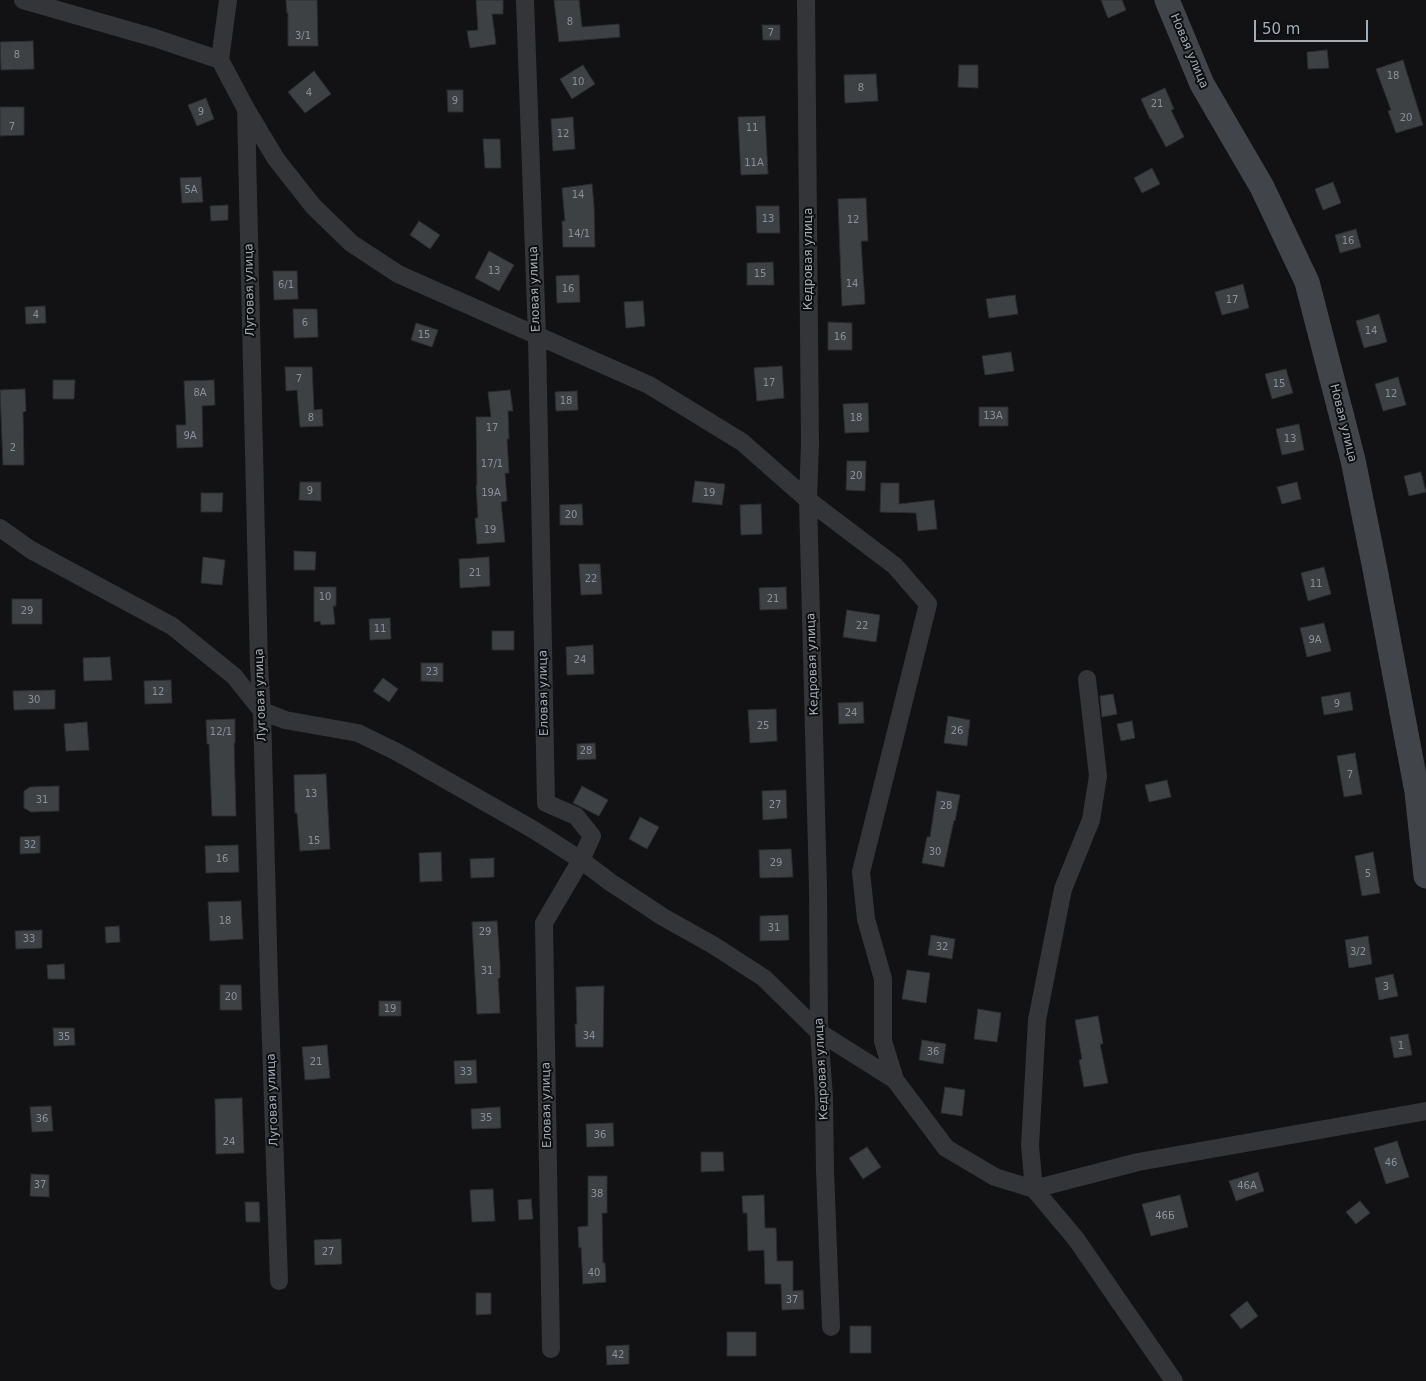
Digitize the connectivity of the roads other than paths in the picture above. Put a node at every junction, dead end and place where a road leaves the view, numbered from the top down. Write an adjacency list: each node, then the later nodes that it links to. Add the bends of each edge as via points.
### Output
1 (228, 0): 6 (street)
2 (525, 0): 8 (street, Еловая улица)
3 (806, 0): 9 (street, Кедровая улица)
4 (1167, 0): 16 (street, Новая улица, via 1202,84 1262,187 1307,282 1353,460 1417,792)
5 (34, 2): 6 (street)
6 (220, 60): 7 (street)
7 (246, 109): 8 (street, via 276,159 313,206 351,243 398,274); 12 (street, Луговая улица)
8 (537, 336): 9 (street, via 649,385 742,442); 13 (street, Еловая улица)
9 (808, 500): 17 (street, Кедровая улица); 18 (street, via 895,566 928,604 861,872 866,919 884,979 883,1041)
10 (0, 528): 12 (street, via 31,550 172,626 234,676)
11 (1086, 679): 20 (street, via 1098,776 1091,820 1063,889 1038,1020 1030,1146)
12 (262, 711): 14 (street, via 284,720 358,733); 21 (street, Луговая улица)
13 (546, 803): 14 (street); 15 (street, Еловая улица, via 576,816 592,836)
14 (534, 830): 15 (street)
15 (581, 860): 17 (street, via 663,917 764,978); 23 (street, Еловая улица, via 544,923)
16 (1426, 876)
17 (819, 1032): 18 (street); 22 (street, Кедровая улица)
18 (895, 1080): 20 (street, via 946,1148 995,1177)
19 (1426, 1111): 20 (street, via 1138,1162)
20 (1034, 1189): 24 (street, via 1076,1239)
21 (279, 1281)
22 (832, 1327)
23 (551, 1349)
24 (1174, 1381)

